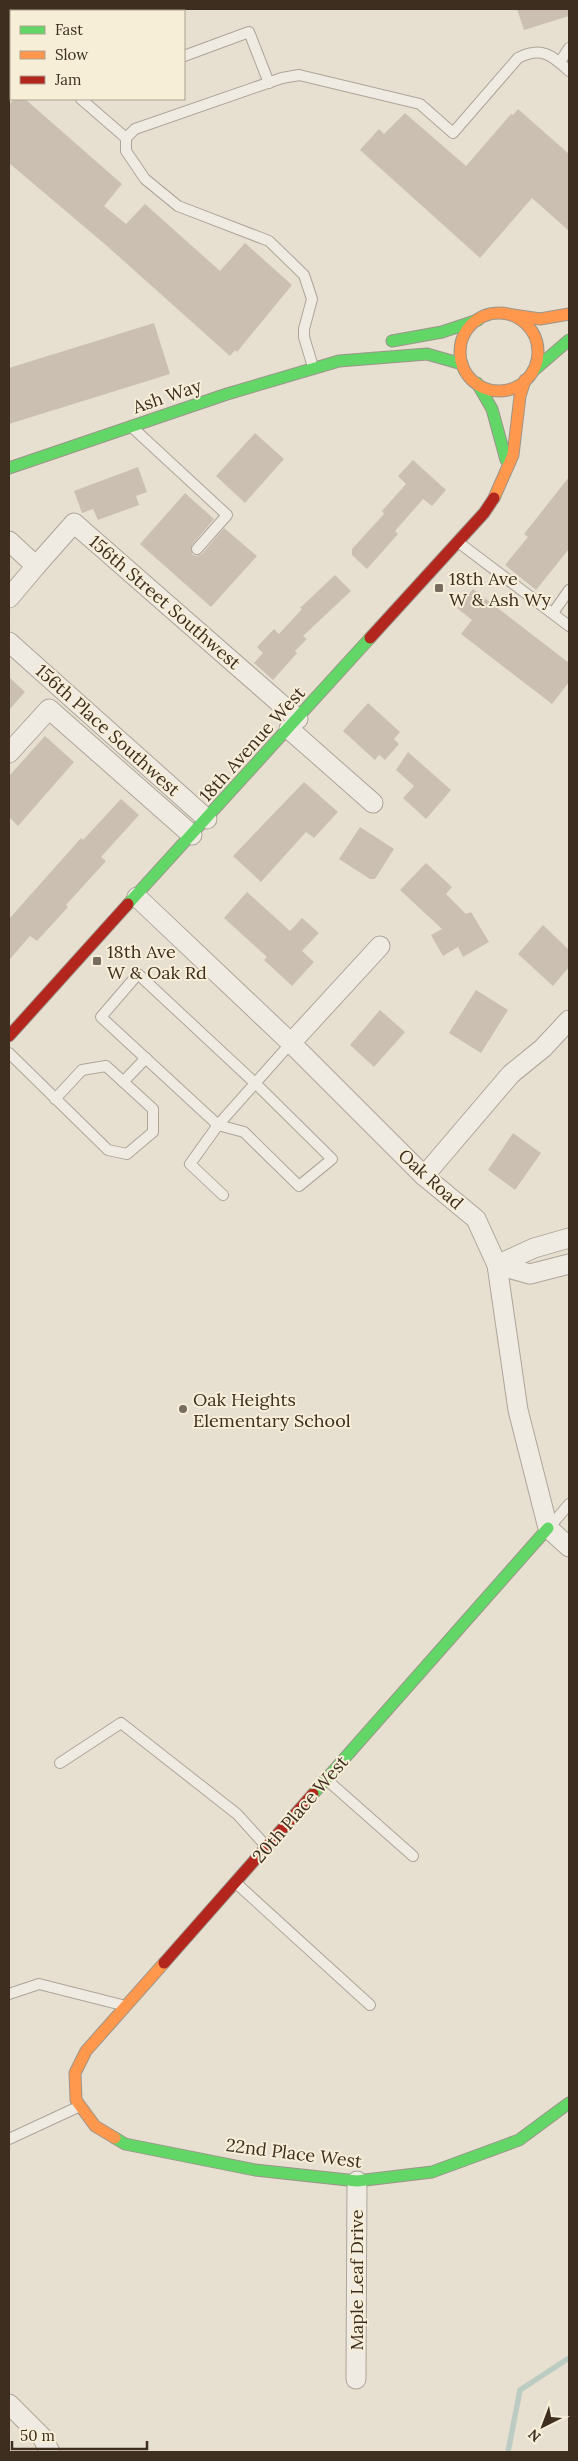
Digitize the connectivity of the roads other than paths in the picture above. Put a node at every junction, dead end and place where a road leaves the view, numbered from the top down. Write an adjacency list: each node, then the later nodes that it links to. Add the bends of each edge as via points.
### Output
1 (569, 48): 3 (lane)
2 (185, 56): 5 (lane, via 248,32)
3 (560, 62): 4 (lane); 5 (lane, via 545,53 530,52 518,58 453,133 420,104 299,75)
4 (569, 71)
5 (269, 83): 7 (lane, via 135,129)
6 (84, 100): 7 (lane)
7 (126, 138): 16 (lane, via 126,151 145,179 178,206 269,240 304,275 312,299 304,337)
8 (569, 314): 9 (street, via 540,319)
9 (513, 315): 10 (street, via 488,314); 17 (street, via 524,322 538,340 538,355)
10 (478, 320): 12 (street, via 442,332); 15 (street, via 462,340)
11 (569, 340): 17 (street)
12 (384, 342)
13 (366, 348): 14 (street, Ash Way, via 356,350)
14 (339, 361): 15 (street, Ash Way, via 427,354); 16 (street, Ash Way)
15 (462, 364): 18 (street)
16 (314, 368): 19 (street, Ash Way)
17 (529, 375): 18 (street, via 514,387 501,390 488,389); 20 (street, 18th Avenue West, via 519,397 515,447)
18 (477, 383): 20 (street, via 492,409)
19 (131, 427): 21 (street, Ash Way); 24 (lane, via 226,515)
20 (508, 466): 23 (street, 18th Avenue West, via 493,501)
21 (9, 468)
22 (9, 541): 25 (street)
23 (458, 542): 28 (lane); 31 (street, 18th Avenue West)
24 (197, 549)
25 (36, 566): 27 (street); 31 (street, 156th Street Southwest, via 74,523)
26 (569, 590): 28 (lane)
27 (9, 598)
28 (553, 614): 29 (lane)
29 (569, 626)
30 (9, 642): 34 (street, 156th Place Southwest)
31 (294, 724): 33 (street); 34 (street, 18th Avenue West)
32 (9, 753): 35 (street, via 49,709)
33 (373, 803)
34 (207, 819): 35 (street, 18th Avenue West)
35 (192, 835): 36 (street, 18th Avenue West)
36 (136, 897): 39 (street, 18th Avenue West); 40 (street, Oak Road)
37 (380, 946): 40 (street)
38 (569, 1020): 47 (street, via 543,1048 511,1074)
39 (9, 1036)
40 (292, 1043): 44 (lane); 47 (street, Oak Road)
41 (9, 1053): 45 (lane)
42 (146, 1058): 43 (lane); 44 (lane, via 101,1017 138,974); 46 (lane)
43 (123, 1082): 45 (lane, via 106,1066 82,1070); 45 (lane, via 153,1109 152,1132 127,1154 108,1150)
44 (255, 1083): 46 (lane); 46 (lane, via 332,1159 299,1186 244,1132)
45 (55, 1099)
46 (218, 1125): 48 (lane, via 190,1164)
47 (424, 1176): 51 (street, Oak Road, via 476,1220)
48 (223, 1194)
49 (569, 1238): 51 (street, via 534,1248)
50 (569, 1264): 51 (street, via 530,1274)
51 (497, 1265): 53 (street, Oak Road, via 518,1410)
52 (569, 1504): 53 (lane)
53 (548, 1528): 54 (street); 56 (street, 20th Place West)
54 (569, 1547)
55 (60, 1763): 57 (lane, via 120,1723 237,1814)
56 (327, 1779): 57 (street, 20th Place West); 58 (lane)
57 (266, 1847): 59 (street, 20th Place West)
58 (413, 1856)
59 (235, 1882): 61 (lane); 62 (street, 20th Place West)
60 (9, 1994): 62 (lane, via 39,1984)
61 (370, 2005)
62 (126, 2006): 63 (street, 20th Place West, via 86,2050 75,2073)
63 (79, 2103): 65 (lane); 66 (street, 22nd Place West, via 95,2126 125,2144 255,2170)
64 (569, 2103): 66 (street, 22nd Place West, via 519,2140 432,2172)
65 (9, 2139)
66 (357, 2181): 67 (street, Maple Leaf Drive)
67 (356, 2379)
68 (9, 2404): 69 (street)
69 (46, 2445)

